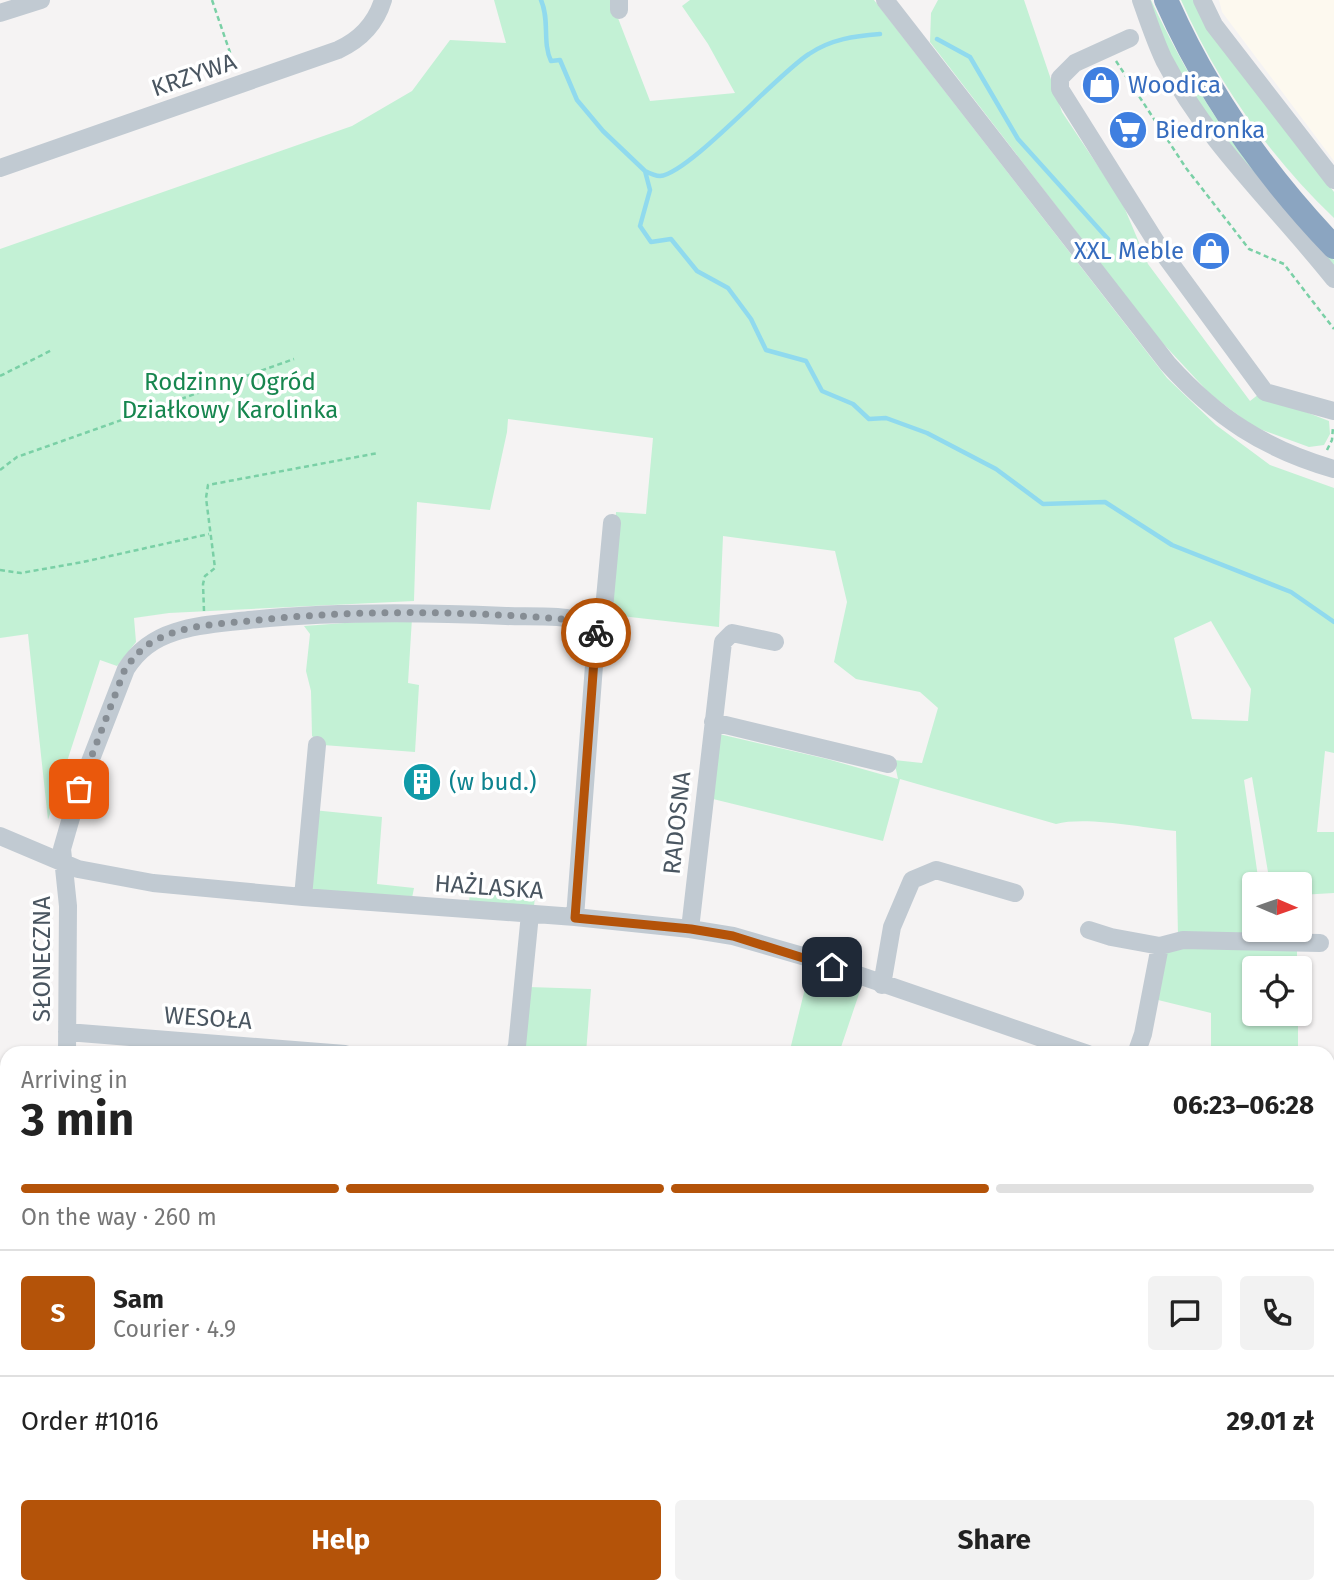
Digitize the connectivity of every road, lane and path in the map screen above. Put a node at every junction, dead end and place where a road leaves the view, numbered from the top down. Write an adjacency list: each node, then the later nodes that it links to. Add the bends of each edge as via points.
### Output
1 (41, 0): 8 (street)
2 (212, 0): 11 (path)
3 (383, 0): 11 (street, KRZYWA, via 374,21 348,46)
4 (885, 0): 25 (street, via 1189,387 1251,436 1293,457)
5 (1141, 0): 17 (street, via 1164,59 1207,127)
6 (1166, 0): 13 (highway, via 1204,77)
7 (1202, 0): 14 (street, via 1214,24)
8 (0, 13)
9 (1130, 38): 10 (street)
10 (1109, 47): 18 (path, via 1160,132 1233,229 1249,249 1284,264); 22 (street, via 1075,64 1060,78 1060,89 1163,253 1265,392)
11 (242, 84): 12 (street, KRZYWA)
12 (0, 168)
13 (1273, 176): 15 (highway); 16 (highway)
14 (1334, 180)
15 (1334, 230)
16 (1334, 247)
17 (1334, 279)
18 (1334, 329)
19 (52, 350): 21 (path)
20 (294, 359): 26 (path, via 18,457)
21 (0, 376)
22 (1330, 409): 23 (path, via 1324,416 1333,420 1332,440 1328,450)
23 (1320, 451)
24 (378, 453): 28 (path, via 212,482 206,498)
25 (1334, 469)
26 (0, 470)
27 (612, 523): 31 (street, via 604,609)
28 (211, 533): 29 (path, via 21,573); 30 (path, via 215,568 203,584)
29 (0, 570)
30 (205, 625): 31 (street, SŁONECZNA, via 285,617 443,613 575,620); 37 (street, SŁONECZNA, via 156,639 125,669 79,789 62,849)
31 (593, 628): 41 (street, via 596,639)
32 (775, 642): 33 (street, RADOSNA, via 732,633 723,642)
33 (713, 722): 35 (street); 42 (street, RADOSNA)
34 (317, 745): 39 (street)
35 (888, 764)
36 (0, 836): 37 (street, HAŻLASKA)
37 (64, 864): 39 (street, HAŻLASKA, via 144,882); 47 (street, SŁONECZNA)
38 (1015, 892): 46 (street, via 936,870 912,880 892,927)
39 (303, 897): 40 (street, HAŻLASKA)
40 (530, 914): 41 (street, HAŻLASKA); 50 (street)
41 (575, 918): 42 (street, HAŻLASKA)
42 (691, 929): 46 (street, HAŻLASKA, via 766,944)
43 (1089, 930): 45 (street)
44 (1320, 943): 45 (street, via 1183,940)
45 (1160, 946): 52 (street)
46 (882, 985): 51 (street, HAŻLASKA)
47 (67, 1032): 48 (street, SŁONECZNA); 49 (street, WESOŁA)
48 (67, 1046)
49 (244, 1046)
50 (517, 1046)
51 (1064, 1046)
52 (1139, 1046)

